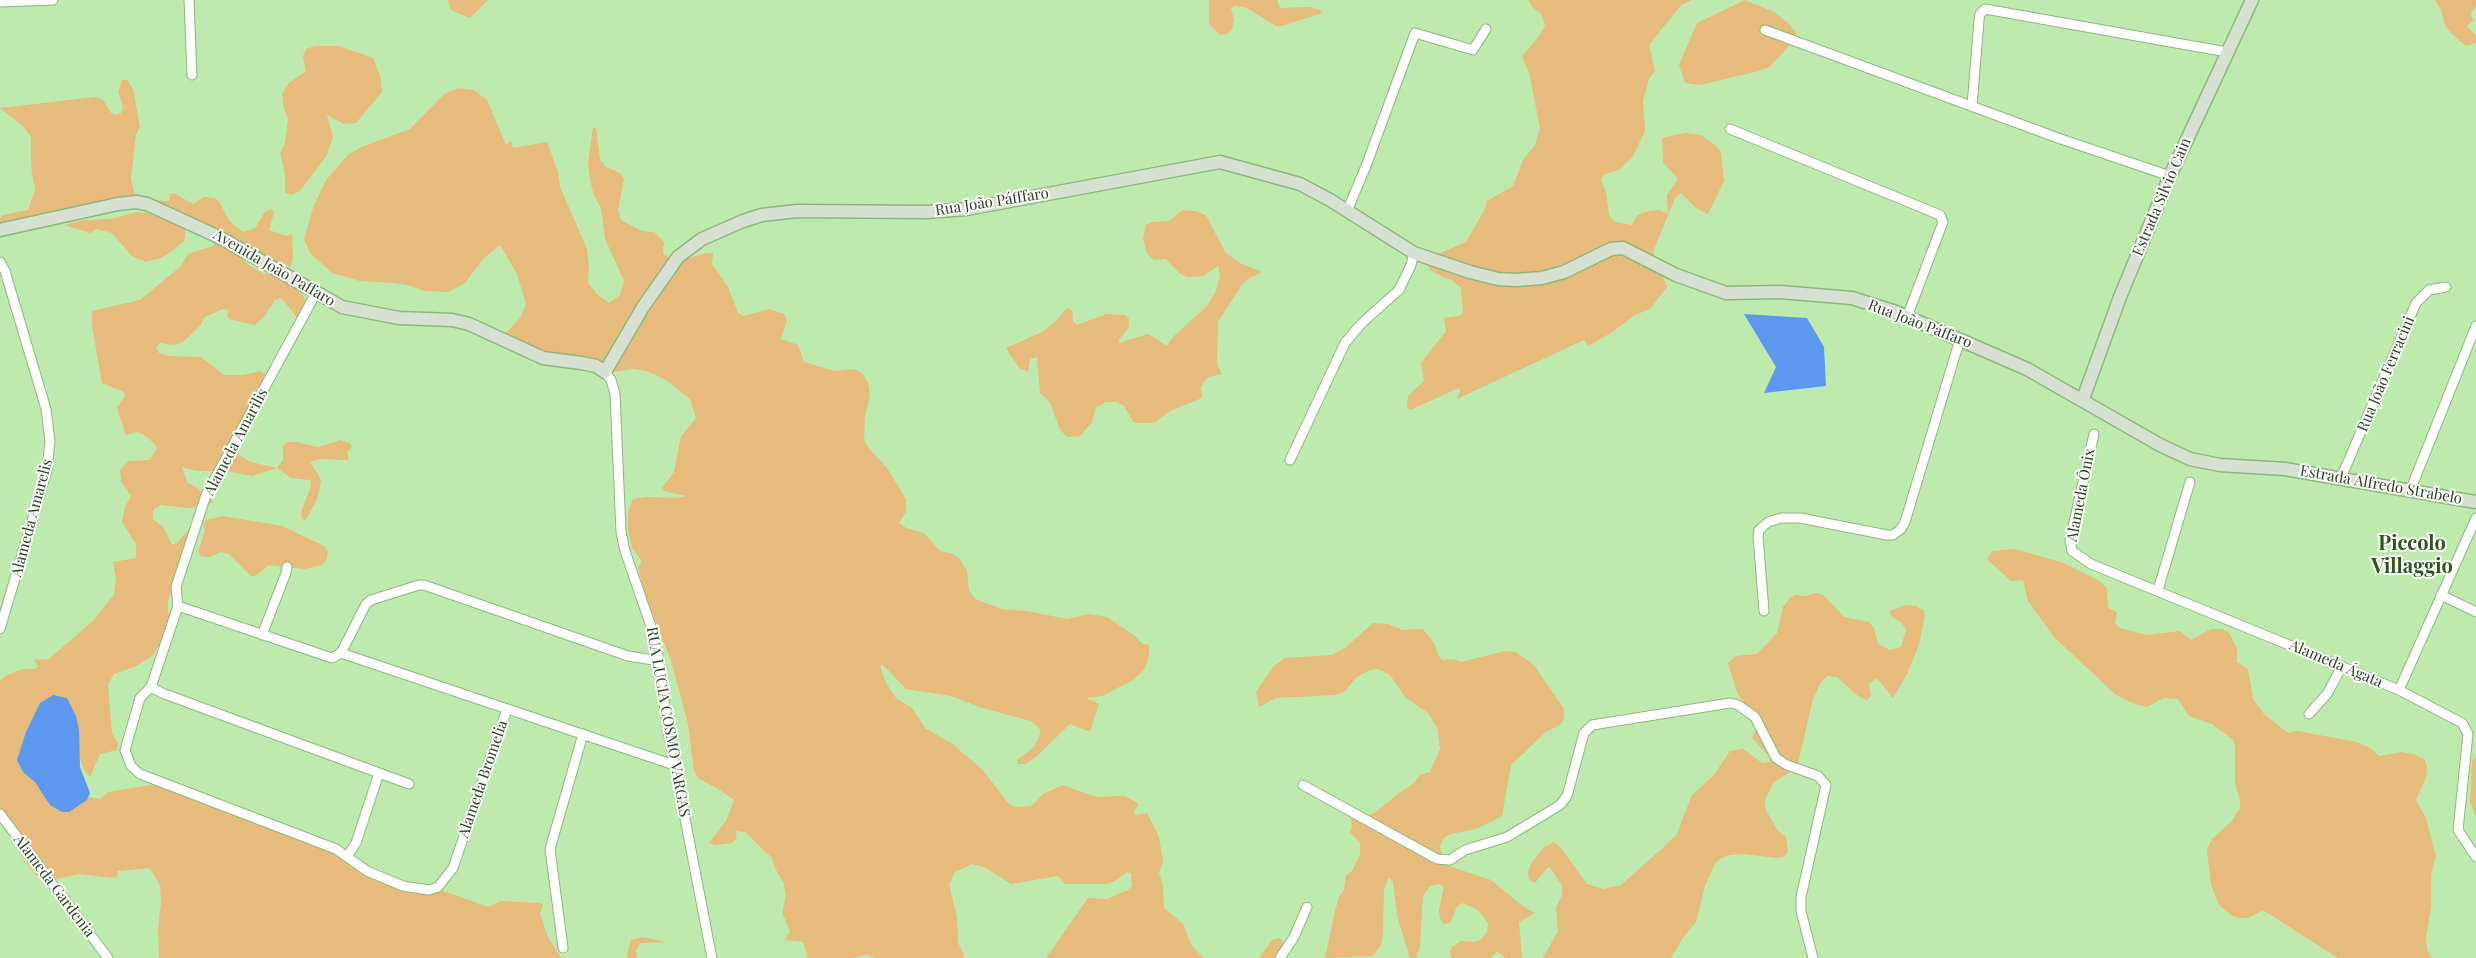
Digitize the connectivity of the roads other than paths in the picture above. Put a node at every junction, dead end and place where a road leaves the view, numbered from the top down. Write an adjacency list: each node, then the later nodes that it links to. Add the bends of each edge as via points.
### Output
1 (53, 0): 4 (street)
2 (189, 0): 8 (street)
3 (2252, 0): 7 (street, Estrada Silvio Cain)
4 (0, 2)
5 (1486, 28): 12 (street, via 1473,50 1415,33)
6 (1765, 30): 9 (street)
7 (2227, 52): 9 (street, via 1986,8 1979,20); 11 (street, Estrada Silvio Cain)
8 (192, 75)
9 (1972, 106): 11 (street)
10 (1730, 130): 19 (street, via 1940,215 1943,222)
11 (2170, 176): 23 (street, Estrada Silvio Cain, via 2123,289)
12 (1347, 211): 14 (street, Rua João Páfffaro); 22 (street, Rua João Páfffaro, via 1300,184 1220,162 967,209 927,212 797,211 762,215 702,238 678,257 643,307)
13 (0, 230): 18 (street, Avenida João Paffaro, via 118,204 147,204 214,234)
14 (1414, 253): 15 (street, Rua João Páfffaro); 25 (street, via 1399,290 1345,343)
15 (1426, 258): 19 (street, Rua João Páffaro, via 1498,279 1516,280 1564,272 1611,249 1624,248 1676,276 1726,293 1838,296)
16 (0, 262): 39 (street, Alameda Amarelis, via 6,272 46,409 50,440 47,470)
17 (2446, 287): 27 (street, Rua João Ferracini, via 2429,290 2416,303)
18 (316, 293): 22 (street, Avenida João Paffaro, via 342,306 373,314 469,324 543,358 581,362); 36 (street, Alameda Amarilis, via 206,495 176,587)
19 (1907, 316): 21 (street, Rua João Páffaro)
20 (2476, 326): 29 (street)
21 (1960, 339): 23 (street, Rua João Páffaro); 37 (street, via 1901,529 1887,535 1800,518 1768,522 1758,536)
22 (605, 372): 42 (street, RUA LUCIA COSMO VARGAS, via 615,394 621,532)
23 (2083, 399): 26 (street, Rua João Páffaro, via 2190,459 2220,465)
24 (2094, 434): 32 (street, Alameda Ônix, via 2070,540 2072,552)
25 (1290, 460)
26 (2285, 469): 27 (street, Estrada Alfredo Strabelo)
27 (2341, 478): 29 (street, Estrada Alfredo Strabelo)
28 (2190, 482): 34 (street)
29 (2410, 491): 30 (street, Estrada Alfredo Strabelo)
30 (2476, 502)
31 (2476, 518): 35 (street)
32 (2076, 555): 34 (street, Alameda Ágata)
33 (287, 567): 40 (street)
34 (2158, 590): 43 (street, Alameda Ágata)
35 (2441, 596): 38 (street); 45 (street)
36 (178, 606): 40 (street); 44 (street, Alameda Amarilis)
37 (1764, 611)
38 (2476, 612)
39 (0, 629)
40 (262, 635): 41 (street, via 325,657 332,658)
41 (341, 653): 42 (street, via 366,604 419,585 628,656); 46 (street)
42 (660, 661): 49 (street, RUA LUCIA COSMO VARGAS)
43 (2342, 666): 45 (street, Alameda Ágata); 47 (street, via 2327,694)
44 (151, 687): 50 (street); 54 (street, Alameda Amarilis, via 140,698 124,750 130,766 140,774)
45 (2398, 690): 55 (street, Alameda Ágata, via 2456,718 2466,729 2457,823 2461,838)
46 (507, 709): 48 (street, Alameda Bromelia); 54 (street, Alameda Bromelia, via 453,868 446,879 436,888 420,890 368,871)
47 (2309, 714)
48 (584, 734): 49 (street, Alameda Bromelia); 57 (street, via 550,848)
49 (674, 765): 59 (street, RUA LUCIA COSMO VARGAS)
50 (379, 773): 51 (street); 54 (street, via 356,843)
51 (409, 784)
52 (1303, 785): 61 (street, via 1436,859 1450,860 1465,850 1507,837 1560,805 1567,796 1581,740 1592,725 1730,703 1738,705 1755,717 1776,758 1818,776 1826,784 1801,897 1801,911)
53 (0, 814): 58 (street, Alameda Gardenia)
54 (348, 856)
55 (2476, 857)
56 (1307, 907): 60 (street, via 1294,937)
57 (563, 948)
58 (108, 958)
59 (712, 958)
60 (1280, 958)
61 (1813, 958)

